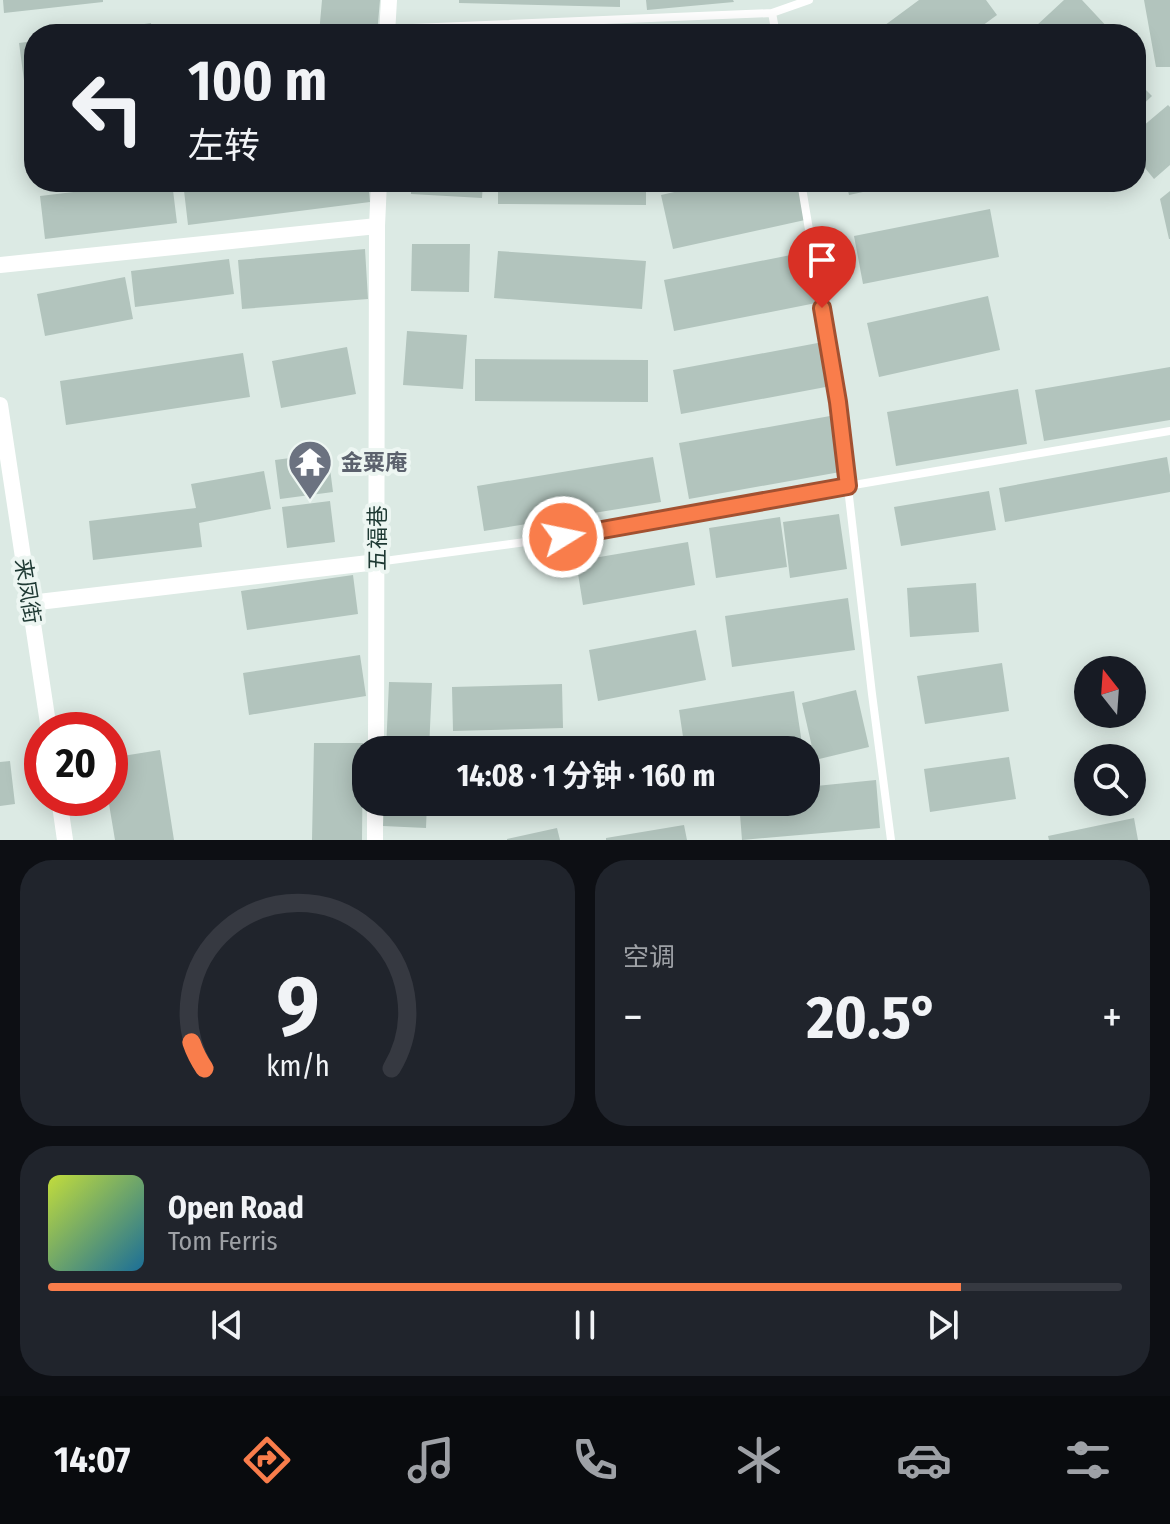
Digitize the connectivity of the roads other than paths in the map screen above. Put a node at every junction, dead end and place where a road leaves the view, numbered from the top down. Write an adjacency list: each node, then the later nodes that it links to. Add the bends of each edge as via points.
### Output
1 (389, 0): 4 (street)
2 (809, 0): 3 (lane)
3 (772, 13): 5 (lane); 6 (lane)
4 (388, 24)
5 (549, 24)
6 (774, 24)
7 (379, 192): 9 (street, 五福巷)
8 (803, 192): 13 (lane)
9 (377, 226): 10 (street); 14 (street, 五福巷)
10 (0, 265)
11 (0, 405): 15 (street, 来凤街)
12 (1170, 431): 13 (lane)
13 (848, 486): 14 (lane, via 563,537); 22 (lane)
14 (377, 562): 15 (street); 17 (street, 五福巷)
15 (30, 603): 16 (street, 来凤街)
16 (46, 712)
17 (376, 736)
18 (62, 816): 20 (street)
19 (375, 816): 21 (street)
20 (65, 840)
21 (375, 840)
22 (891, 840)

